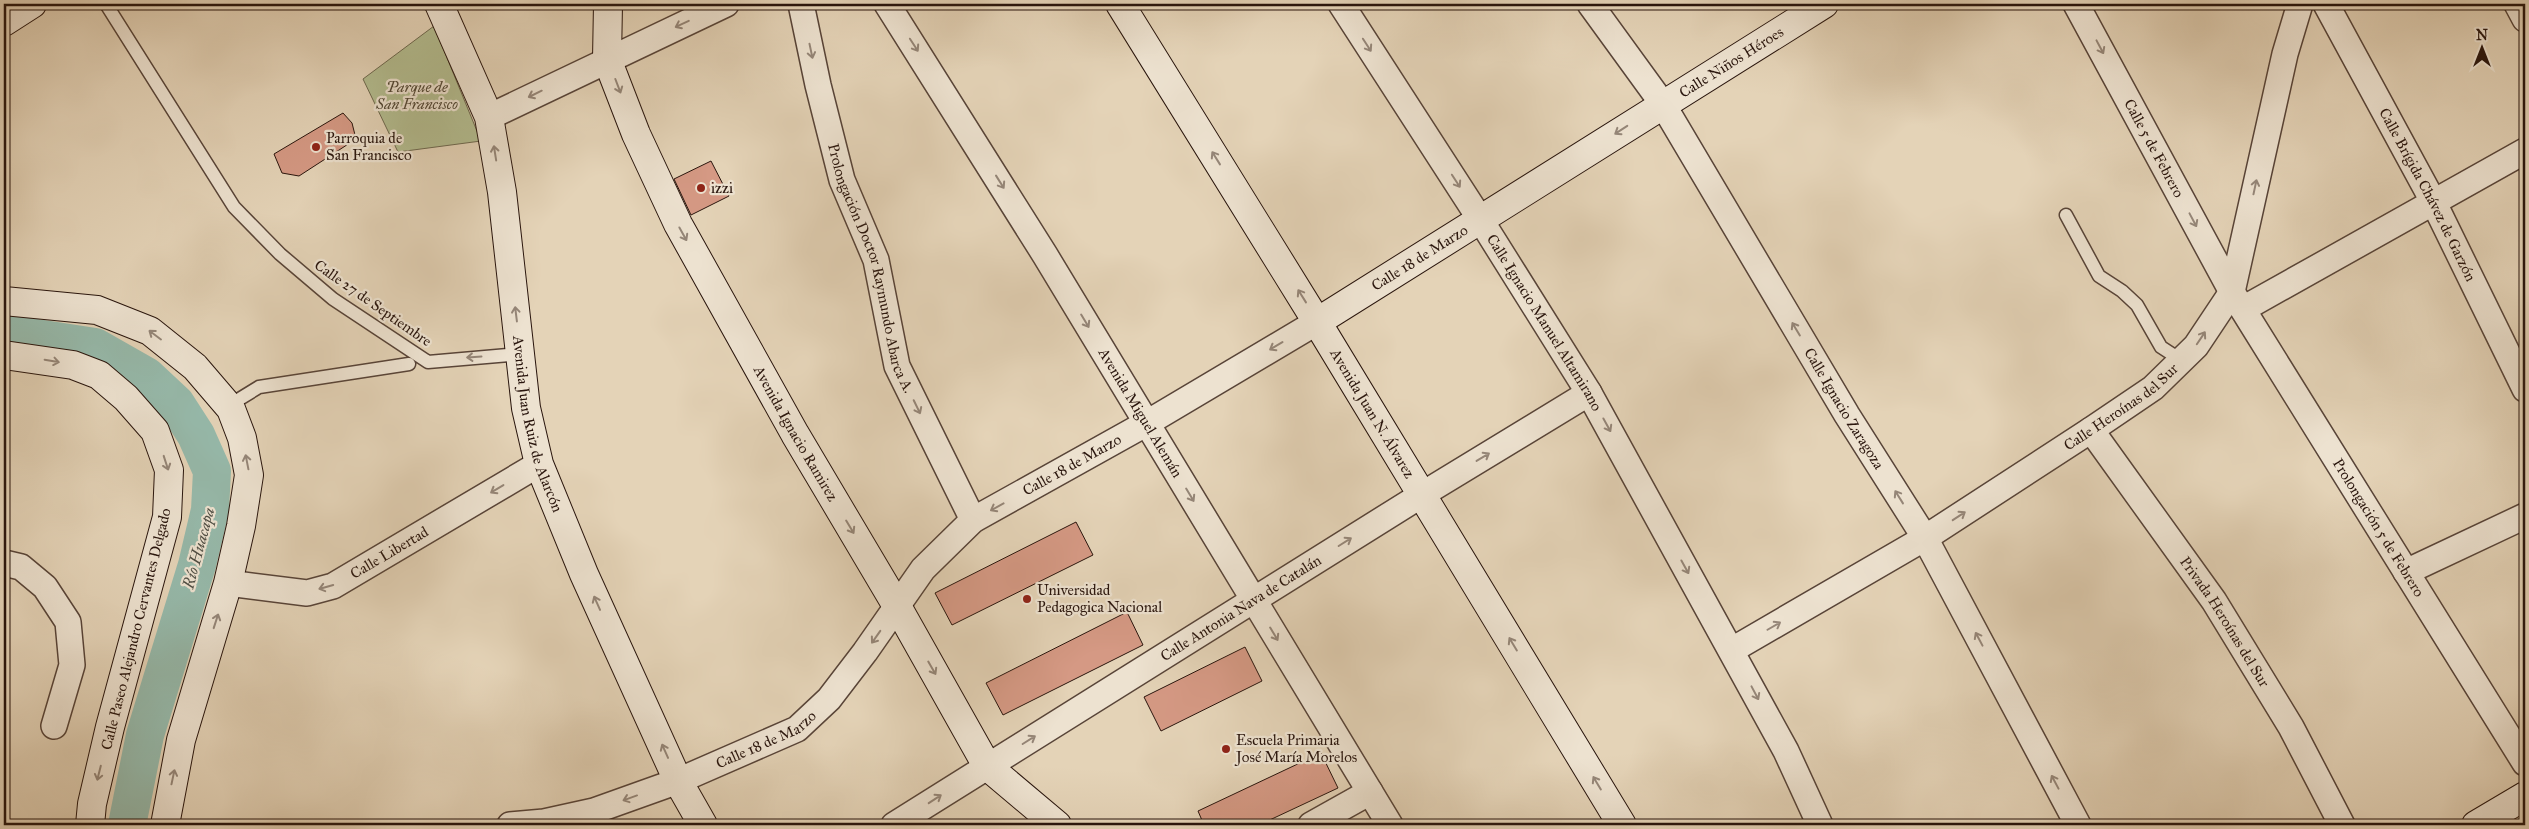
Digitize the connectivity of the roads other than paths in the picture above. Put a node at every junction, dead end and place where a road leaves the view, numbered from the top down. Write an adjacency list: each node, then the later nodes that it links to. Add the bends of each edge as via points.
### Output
1 (32, 4): 17 (main road)
2 (106, 4): 28 (lane, Calle 27 de Septiembre, one-way to 2, via 428,362 333,299 280,254 234,207)
3 (439, 4): 20 (main road, Avenida Juan Ruiz de Alarcón)
4 (608, 4): 18 (main road, Avenida Ignacio Ramirez)
5 (726, 4): 18 (street, one-way to 18)
6 (801, 4): 40 (street, Prolongación Doctor Raymundo Abarca A., one-way to 40, via 842,180 876,260 897,366)
7 (887, 4): 35 (street, Avenida Miguel Alemán, one-way to 35, via 967,128)
8 (1120, 4): 27 (main road, Avenida Juan N. Álvarez, one-way to 8)
9 (1340, 4): 24 (street, Calle Ignacio Manuel Altamirano, one-way to 24)
10 (1590, 4): 19 (street, Calle Ignacio Zaragoza)
11 (1824, 4): 19 (main road, Calle Niños Héroes)
12 (2076, 4): 26 (street, Calle 5 de Febrero, one-way to 26)
13 (2300, 4): 26 (street, Calle Heroínas del Sur, one-way to 13, via 2285,54)
14 (2326, 4): 22 (street, Calle Brígida Chávez de Garzón)
15 (2517, 4): 16 (street)
16 (2525, 19)
17 (4, 22)
18 (607, 59): 20 (street, one-way to 20); 46 (main road, Avenida Ignacio Ramirez, one-way to 46, via 636,134 678,224 795,434)
19 (1662, 103): 24 (main road, Calle 18 de Marzo, one-way to 24); 41 (street, Calle Ignacio Zaragoza, one-way to 19, via 1847,415)
20 (489, 116): 28 (main road, Avenida Juan Ruiz de Alarcón, one-way to 20, via 502,192)
21 (2525, 151): 22 (street)
22 (2434, 203): 26 (street); 32 (street, Calle Brígida Chávez de Garzón)
23 (2066, 215): 30 (lane, via 2098,276 2137,305 2161,347)
24 (1480, 219): 27 (main road, Calle 18 de Marzo); 33 (street, Calle Ignacio Manuel Altamirano)
25 (4, 301): 34 (main road, one-way to 25, via 195,367 150,331 97,310)
26 (2238, 301): 30 (street, Calle Heroínas del Sur, one-way to 26); 43 (street, Prolongación 5 de Febrero)
27 (1317, 322): 35 (street, Calle 18 de Marzo, one-way to 35); 38 (main road, Avenida Juan N. Álvarez)
28 (520, 354): 37 (main road, Avenida Juan Ruiz de Alarcón, via 526,408)
29 (4, 355): 55 (main road, Calle Paseo Alejandro Cervantes Delgado, one-way to 55, via 73,365 99,375 126,398 155,431 169,470 167,517 110,728)
30 (2181, 360): 36 (street, Calle Heroínas del Sur, via 2153,388)
31 (408, 364): 34 (lane, Calle 27 de Septiembre, via 259,387)
32 (2525, 389)
33 (1589, 393): 38 (street, Calle Antonia Nava de Catalán, one-way to 33); 47 (street, Calle Ignacio Manuel Altamirano, one-way to 47)
34 (228, 406): 44 (main road, one-way to 34, via 242,526 249,475 242,438)
35 (1147, 423): 40 (street, Calle 18 de Marzo, one-way to 40); 45 (street, Avenida Miguel Alemán, one-way to 45)
36 (2091, 430): 41 (street, Calle Heroínas del Sur, one-way to 36); 66 (street, Privada Heroínas del Sur, via 2214,601 2291,727)
37 (539, 464): 44 (street, Calle Libertad, one-way to 44, via 333,586 307,592); 51 (main road, Avenida Juan Ruiz de Alarcón, one-way to 37, via 584,574)
38 (1423, 494): 45 (street, Calle Antonia Nava de Catalán, one-way to 38); 63 (main road, Avenida Juan N. Álvarez, one-way to 38)
39 (2525, 516): 43 (street)
40 (973, 520): 46 (street, Calle 18 de Marzo, via 923,569)
41 (1926, 538): 47 (street, Calle Heroínas del Sur, one-way to 41); 65 (street, Calle Ignacio Zaragoza, one-way to 41)
42 (4, 563): 48 (street, via 21,567 45,587 68,622 72,665)
43 (2406, 572): 49 (street, Prolongación 5 de Febrero)
44 (228, 583): 56 (main road, one-way to 44, via 181,740)
45 (1254, 600): 50 (street, Calle Antonia Nava de Catalán, one-way to 45); 52 (street, Avenida Miguel Alemán, one-way to 52)
46 (897, 606): 50 (main road, Avenida Ignacio Ramirez, one-way to 50); 51 (street, Calle 18 de Marzo, one-way to 51, via 829,699 797,728)
47 (1732, 650): 64 (street, Calle Ignacio Manuel Altamirano, one-way to 64, via 1786,751)
48 (54, 726)
49 (2525, 763)
50 (987, 766): 59 (street, Calle Antonia Nava de Catalán, one-way to 50); 60 (main road, Avenida Ignacio Ramirez)
51 (678, 781): 54 (street, Calle 18 de Marzo, one-way to 54, via 594,811); 58 (main road, Avenida Juan Ruiz de Alarcón)
52 (1370, 792): 61 (street); 62 (street, Avenida Miguel Alemán)
53 (2525, 796): 67 (main road)
54 (545, 824): 57 (street, Calle 18 de Marzo)
55 (90, 825)
56 (165, 825)
57 (510, 825)
58 (703, 825)
59 (894, 825)
60 (1057, 825)
61 (1311, 825)
62 (1390, 825)
63 (1622, 825)
64 (1820, 825)
65 (2078, 825)
66 (2342, 825)
67 (2476, 825)

